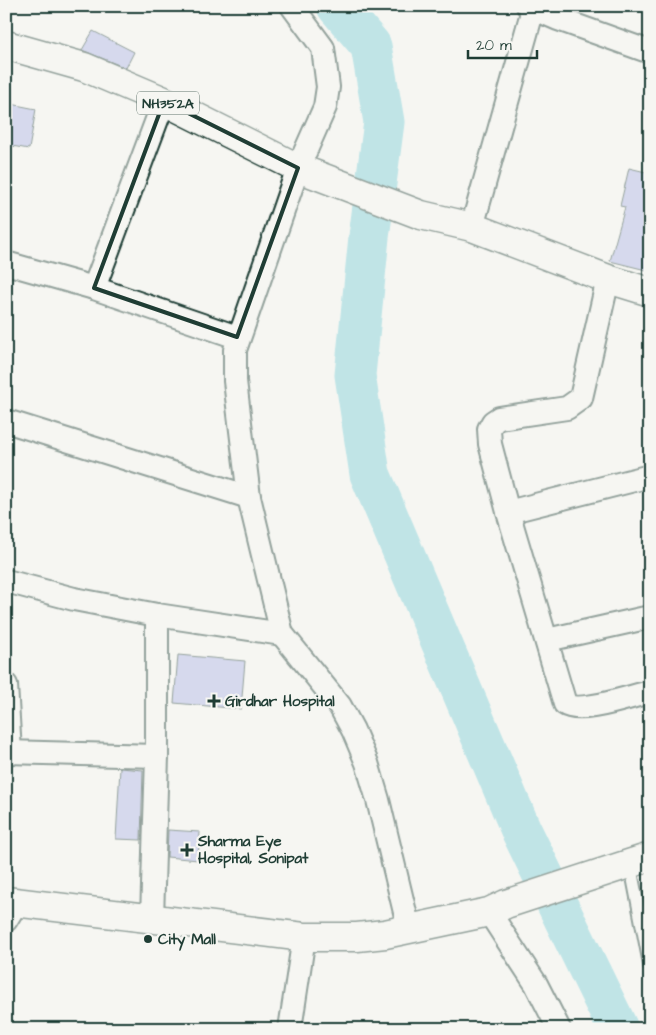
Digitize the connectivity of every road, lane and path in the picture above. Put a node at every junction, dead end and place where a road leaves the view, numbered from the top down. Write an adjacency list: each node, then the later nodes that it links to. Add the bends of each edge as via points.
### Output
1 (292, 6): 7 (street, via 323,48 328,87 325,107)
2 (530, 8): 3 (street); 8 (street)
3 (558, 13): 5 (street)
4 (6, 45): 6 (main road, NH352A, via 84,68)
5 (650, 52)
6 (164, 100): 7 (main road, NH352A); 11 (street)
7 (298, 168): 8 (main road, NH352A, via 421,215); 13 (street)
8 (472, 228): 10 (main road, NH352A)
9 (6, 263): 11 (street)
10 (608, 279): 12 (main road, NH352A); 17 (street, via 581,398 567,408 499,418 489,429)
11 (94, 288): 13 (street)
12 (650, 292)
13 (237, 337): 16 (street, via 234,363)
14 (6, 421): 16 (street)
15 (650, 476): 17 (street)
16 (249, 497): 21 (street)
17 (508, 512): 22 (street)
18 (6, 581): 19 (street)
19 (157, 615): 21 (street); 26 (street)
20 (650, 617): 22 (street)
21 (282, 634): 31 (street, via 340,706 367,763)
22 (546, 640): 24 (street, via 565,704 570,708)
23 (6, 685): 25 (street)
24 (650, 692)
25 (8, 752): 26 (street)
26 (156, 756): 30 (street)
27 (640, 860): 29 (main road); 33 (lane)
28 (10, 908): 30 (main road)
29 (497, 908): 31 (main road); 35 (street)
30 (152, 918): 32 (main road)
31 (409, 929): 32 (main road, via 357,937)
32 (304, 937): 34 (street)
33 (650, 967)
34 (290, 1029)
35 (559, 1029)

